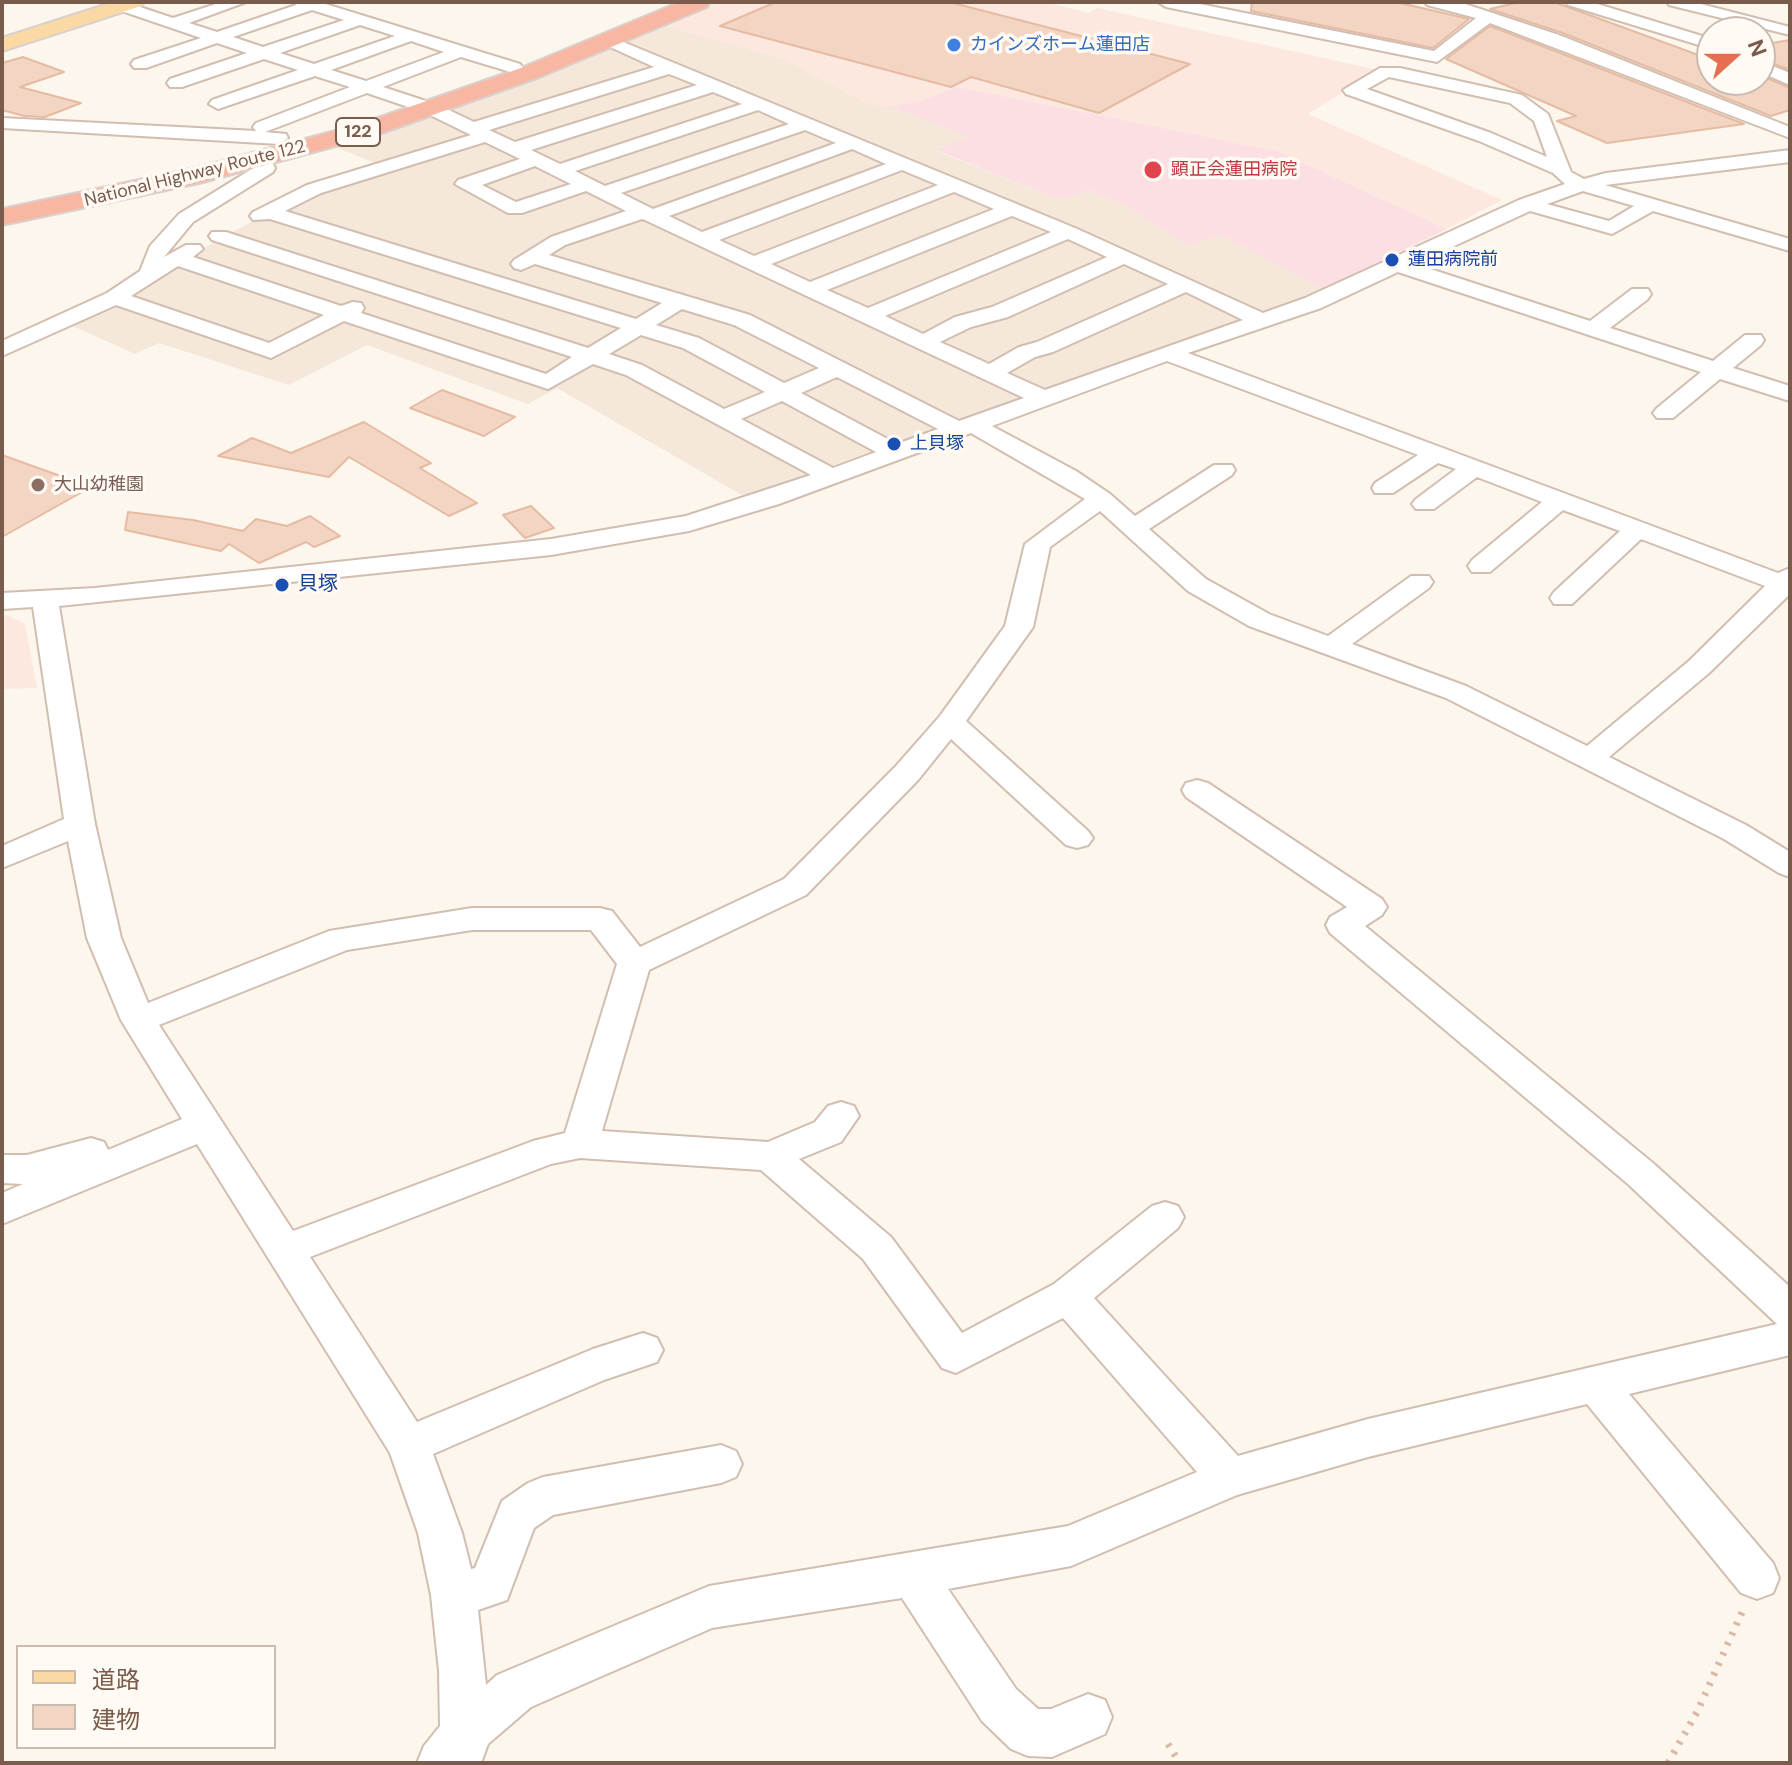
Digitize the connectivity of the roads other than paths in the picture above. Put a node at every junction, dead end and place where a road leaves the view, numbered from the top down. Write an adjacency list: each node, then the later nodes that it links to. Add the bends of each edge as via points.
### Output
1 (238, 2): 13 (street)
2 (673, 2): 22 (highway, National Highway Route 122 / 122)
3 (699, 2): 18 (highway, National Highway Route 122 / 122)
4 (1166, 2): 10 (street)
5 (1433, 2): 11 (street)
6 (1574, 2): 17 (street)
7 (1675, 2): 14 (street)
8 (128, 4): 13 (street); 19 (main road)
9 (307, 4): 12 (street); 16 (street)
10 (1199, 5): 11 (street, via 1437,57)
11 (1486, 18): 35 (street, via 1553,39)
12 (360, 20): 15 (street); 21 (street)
13 (173, 23): 16 (street)
14 (1788, 30)
15 (411, 36): 20 (street); 24 (street)
16 (216, 37): 21 (street); 25 (street, via 140,64)
17 (1696, 39)
18 (605, 41): 23 (street); 30 (highway, National Highway Route 122 / 122)
19 (2, 45)
20 (461, 51): 22 (street); 27 (street)
21 (265, 53): 24 (street); 25 (street)
22 (514, 68): 30 (highway, National Highway Route 122 / 122)
23 (670, 68): 26 (street); 34 (street)
24 (314, 70): 27 (street); 28 (street)
25 (176, 83): 28 (street)
26 (713, 86): 29 (street); 38 (street)
27 (367, 87): 30 (street); 33 (street)
28 (218, 104): 33 (street)
29 (759, 104): 32 (street); 43 (street)
30 (425, 106): 34 (street); 36 (highway, National Highway Route 122 / 122); 41 (highway, National Highway Route 122 / 122)
31 (2, 123): 36 (street)
32 (806, 124): 37 (street); 46 (street)
33 (262, 127): 36 (street)
34 (482, 132): 38 (street); 51 (street, via 314,189)
35 (1790, 133)
36 (283, 140): 49 (highway, National Highway Route 122 / 122, via 119,184)
37 (852, 143): 42 (street); 52 (street)
38 (517, 148): 40 (street)
39 (1790, 156): 44 (street)
40 (539, 159): 43 (street); 46 (street, via 465,184 515,209)
41 (260, 160): 53 (highway, National Highway Route 122 / 122); 64 (street, via 266,168 186,218 157,250)
42 (902, 164): 45 (street); 56 (street)
43 (561, 170): 46 (street)
44 (1570, 177): 44 (street, via 1485,137 1352,90 1386,72 1516,99 1542,118); 47 (street); 48 (street)
45 (955, 185): 50 (street); 61 (street)
46 (597, 188): 52 (street)
47 (1526, 204): 48 (street, via 1612,228); 63 (street)
48 (1649, 205): 57 (street)
49 (2, 207)
50 (1011, 209): 54 (street); 67 (street)
51 (268, 212): 55 (street); 62 (street)
52 (648, 214): 56 (street); 58 (street, via 558,241)
53 (2, 217)
54 (1068, 232): 59 (street); 73 (street)
55 (219, 236): 60 (street); 68 (street)
56 (702, 239): 61 (street)
57 (1790, 245)
58 (533, 257): 65 (street); 71 (street)
59 (1124, 257): 66 (street); 78 (street)
60 (175, 258): 64 (street); 72 (street)
61 (754, 263): 67 (street)
62 (437, 265): 65 (street); 68 (street)
63 (1400, 266): 74 (street); 76 (street)
64 (147, 275): 70 (street)
65 (490, 280): 75 (street)
66 (1186, 284): 74 (street); 84 (street)
67 (810, 289): 73 (street)
68 (388, 290): 72 (street); 81 (street)
69 (1640, 294): 76 (street)
70 (115, 298): 72 (street, via 271,351); 79 (street)
71 (682, 300): 75 (street); 82 (street, via 742,320)
72 (342, 314): 81 (street, via 548,382)
73 (868, 316): 78 (street)
74 (1262, 321): 80 (street)
75 (639, 327): 81 (street); 85 (street, via 691,343)
76 (1594, 329): 83 (street)
77 (1753, 340): 83 (street)
78 (923, 342): 84 (street)
79 (2, 349)
80 (1167, 353): 87 (street); 92 (street)
81 (591, 355): 89 (street, via 634,370)
82 (839, 368): 85 (street); 90 (street)
83 (1715, 370): 86 (street); 88 (street)
84 (990, 373): 87 (street)
85 (783, 393): 89 (street); 91 (street)
86 (1790, 394)
87 (1045, 399): 90 (street)
88 (1665, 413)
89 (723, 418): 95 (street)
90 (966, 428): 91 (street); 97 (street, via 1067,476)
91 (896, 453): 95 (street)
92 (1437, 453): 93 (street); 96 (street)
93 (1475, 467): 98 (street); 99 (street)
94 (1223, 470): 100 (street)
95 (832, 477): 106 (street, via 689,523 551,547)
96 (1384, 488)
97 (1101, 499): 100 (street); 109 (street, via 1038,544 1019,627)
98 (1560, 499): 101 (street); 102 (street)
99 (1425, 504)
100 (1133, 528): 108 (street, via 1197,585 1259,620)
101 (1637, 529): 104 (street); 105 (street)
102 (1481, 566)
103 (1420, 582): 108 (street)
104 (1787, 582): 110 (street, via 1699,667)
105 (1563, 598)
106 (46, 600): 107 (street); 112 (street)
107 (2, 601)
108 (1332, 646): 110 (street, via 1456,692)
109 (950, 722): 113 (street); 116 (street, via 795,887)
110 (1589, 759): 115 (street, via 1735,832)
111 (1197, 790): 128 (street, via 1371,907 1342,925 1594,1133)
112 (80, 824): 114 (street); 117 (street, via 104,938)
113 (1077, 838)
114 (2, 858)
115 (1790, 866)
116 (634, 963): 117 (street, via 600,919 472,919 341,939); 120 (street)
117 (138, 1020): 119 (street)
118 (841, 1116): 121 (street, via 828,1132)
119 (203, 1126): 122 (street); 126 (street)
120 (580, 1144): 121 (street); 126 (street, via 546,1151)
121 (770, 1156): 127 (street, via 877,1248 956,1356)
122 (116, 1162): 123 (street, via 109,1146 27,1170); 124 (street)
123 (2, 1169)
124 (2, 1209)
125 (1165, 1217): 127 (street)
126 (286, 1250): 132 (street)
127 (1068, 1296): 134 (street)
128 (1790, 1312)
129 (1790, 1338): 131 (street)
130 (643, 1350): 132 (street)
131 (1597, 1385): 134 (street, via 1368,1438); 136 (street)
132 (408, 1445): 137 (street, via 440,1533)
133 (721, 1464): 137 (street, via 543,1497 517,1515 491,1585)
134 (1230, 1478): 135 (street, via 1071,1546)
135 (913, 1575): 138 (street, via 999,1705 1028,1732 1052,1733); 139 (street, via 709,1607 514,1691)
136 (1757, 1578)
137 (454, 1595): 139 (street, via 462,1671)
138 (1088, 1717)
139 (456, 1753)

